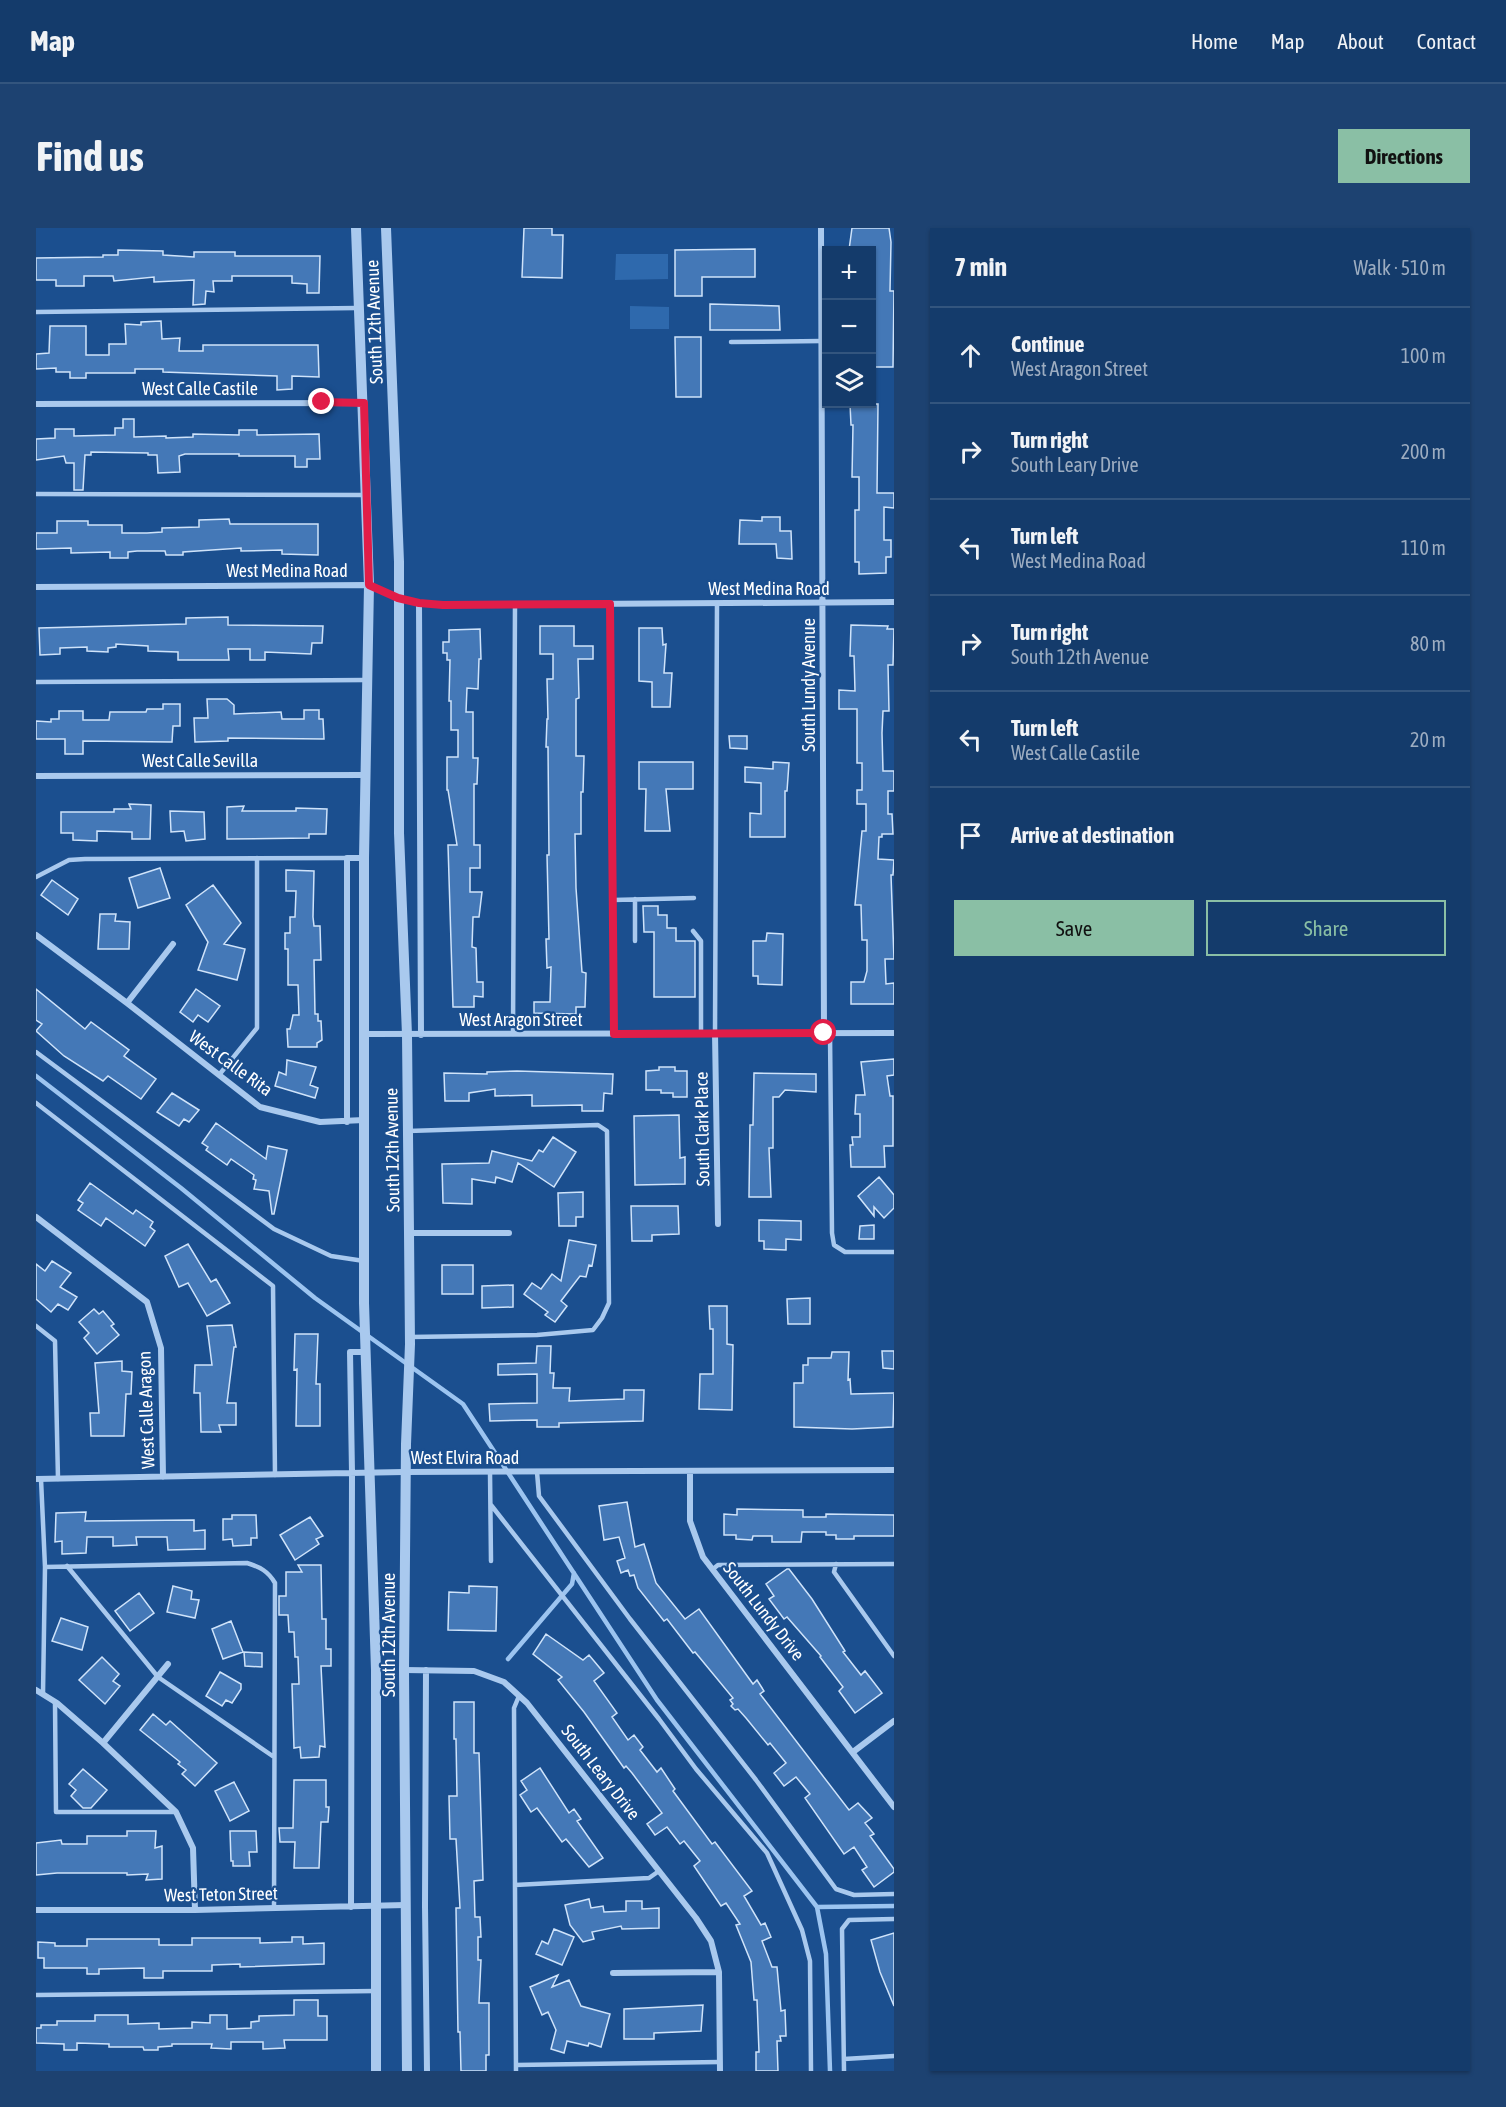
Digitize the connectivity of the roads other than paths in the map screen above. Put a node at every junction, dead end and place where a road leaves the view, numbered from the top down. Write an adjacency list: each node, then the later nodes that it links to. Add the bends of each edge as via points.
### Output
1 (356, 228): 4 (street, South 12th Avenue)
2 (386, 228): 15 (street, South 12th Avenue)
3 (821, 228): 6 (street, South Lundy Avenue)
4 (359, 308): 5 (lane); 9 (street, South 12th Avenue)
5 (36, 312)
6 (822, 341): 7 (lane)
7 (731, 342)
8 (822, 354): 16 (street, South Lundy Avenue)
9 (364, 403): 10 (street, West Calle Castile); 12 (street, South 12th Avenue)
10 (36, 404)
11 (36, 494): 12 (lane)
12 (367, 495): 13 (street, South 12th Avenue)
13 (369, 585): 14 (street, West Medina Road); 15 (street, West Medina Road); 22 (street, South 12th Avenue)
14 (36, 587)
15 (398, 598): 18 (street, West Medina Road); 45 (street, South 12th Avenue, via 399,833)
16 (823, 602): 17 (street, West Medina Road); 19 (street, West Medina Road); 38 (street, South Lundy Avenue)
17 (894, 602)
18 (419, 603): 20 (street, West Medina Road); 46 (street)
19 (717, 603): 21 (street, West Medina Road); 44 (lane)
20 (515, 604): 21 (street, West Medina Road); 41 (lane)
21 (610, 604): 32 (street)
22 (369, 680): 23 (lane); 24 (street, South 12th Avenue)
23 (36, 682)
24 (365, 775): 25 (street, West Calle Sevilla); 28 (street, South 12th Avenue)
25 (36, 776)
26 (257, 858): 27 (lane); 29 (lane, via 69,860); 48 (lane, via 257,1028)
27 (347, 858): 28 (street); 51 (street)
28 (364, 858): 40 (street, South 12th Avenue)
29 (36, 877)
30 (693, 898): 31 (lane)
31 (635, 899): 32 (lane); 35 (lane)
32 (613, 900): 42 (street)
33 (693, 930): 43 (lane, via 701,940)
34 (36, 935): 37 (street, West Calle Rita)
35 (635, 941)
36 (173, 944): 37 (street)
37 (127, 1003): 48 (street, West Calle Rita)
38 (827, 1033): 39 (street, West Aragon Street); 44 (street, West Aragon Street); 57 (lane, via 834,1245 845,1252)
39 (894, 1033)
40 (364, 1034): 45 (street, West Aragon Street); 50 (street, South 12th Avenue)
41 (513, 1034): 42 (street, West Aragon Street); 46 (street, West Aragon Street)
42 (614, 1034): 43 (street, West Aragon Street)
43 (701, 1034): 44 (street, West Aragon Street)
44 (716, 1034): 54 (street, South Clark Place)
45 (407, 1035): 46 (street, West Aragon Street); 52 (street, South 12th Avenue)
46 (421, 1035)
47 (36, 1052): 58 (lane, via 274,1229 331,1256)
48 (219, 1075): 51 (street, West Calle Rita, via 260,1107 320,1122)
49 (36, 1103): 69 (lane, via 273,1286)
50 (364, 1120): 51 (street, West Calle Rita); 58 (street, South 12th Avenue)
51 (347, 1122)
52 (408, 1131): 55 (street, South 12th Avenue); 60 (lane, via 598,1125 607,1131 609,1303 593,1330)
53 (36, 1217): 70 (street, West Calle Aragon, via 147,1302 161,1348)
54 (718, 1224)
55 (410, 1233): 56 (street); 60 (street, South 12th Avenue)
56 (509, 1233)
57 (894, 1252)
58 (364, 1261): 61 (street, South 12th Avenue)
59 (36, 1326): 72 (lane, via 56,1341)
60 (410, 1341): 63 (street, South 12th Avenue)
61 (365, 1350): 67 (street, South 12th Avenue, via 350,1352); 68 (street, South 12th Avenue)
62 (894, 1470): 66 (street, West Elvira Road)
63 (406, 1472): 64 (street, West Elvira Road); 68 (street, West Elvira Road); 82 (street, South 12th Avenue)
64 (493, 1472): 65 (street, West Elvira Road); 73 (lane)
65 (537, 1472): 66 (street, West Elvira Road); 96 (lane, via 539,1496 836,1889 854,1895)
66 (690, 1472): 79 (street, South Lundy Drive, via 690,1521)
67 (352, 1473): 68 (street, West Elvira Road); 69 (street, West Elvira Road); 99 (street, South 12th Avenue)
68 (369, 1473): 98 (street, South 12th Avenue, via 376,1670)
69 (275, 1475): 70 (street, West Elvira Road)
70 (163, 1477): 72 (street, West Elvira Road)
71 (39, 1479): 72 (street, West Elvira Road); 78 (lane)
72 (58, 1479)
73 (491, 1505): 74 (lane); 117 (lane, via 696,1769 767,1852 802,1930 810,1961)
74 (491, 1561)
75 (836, 1564): 76 (lane); 79 (lane, via 718,1565); 80 (lane, via 834,1572)
76 (894, 1564)
77 (67, 1566): 78 (lane); 84 (lane); 91 (lane, via 247,1563 270,1574 275,1583)
78 (45, 1567): 85 (lane)
79 (713, 1569): 90 (street, South Lundy Drive)
80 (894, 1656)
81 (168, 1664): 84 (street)
82 (404, 1670): 83 (street, South Leary Drive); 97 (street, South 12th Avenue)
83 (426, 1670): 86 (street, South Leary Drive, via 474,1671 504,1682); 114 (street)
84 (158, 1677): 89 (street); 91 (lane)
85 (39, 1692): 87 (street)
86 (519, 1696): 94 (street, South Leary Drive); 95 (lane, via 514,1708)
87 (55, 1702): 89 (street); 93 (lane, via 56,1812)
88 (894, 1721): 90 (street)
89 (103, 1743): 93 (street)
90 (853, 1752): 92 (street, South Lundy Drive)
91 (274, 1757): 100 (lane)
92 (894, 1807)
93 (176, 1812): 102 (street, via 193,1848)
94 (659, 1871): 95 (lane, via 649,1878); 104 (street, South Leary Drive, via 711,1941)
95 (515, 1885): 111 (lane)
96 (894, 1894)
97 (406, 1905): 98 (street, West Teton Street); 113 (street, South 12th Avenue)
98 (375, 1906): 99 (street, West Teton Street); 106 (street, South 12th Avenue)
99 (351, 1907): 100 (street, West Teton Street)
100 (274, 1908): 102 (street, West Teton Street)
101 (36, 1910): 102 (street, West Teton Street)
102 (195, 1910)
103 (894, 1919): 109 (lane, via 849,1920 842,1929)
104 (719, 1972): 105 (street); 110 (street, South Leary Drive)
105 (613, 1973)
106 (376, 1991): 107 (lane); 112 (street, South 12th Avenue)
107 (36, 1995)
108 (894, 2056): 109 (lane)
109 (844, 2058): 118 (lane)
110 (720, 2062): 111 (lane); 116 (street, South Leary Drive)
111 (516, 2065): 115 (lane)
112 (376, 2071)
113 (407, 2071)
114 (427, 2071)
115 (516, 2071)
116 (720, 2071)
117 (811, 2071)
118 (844, 2071)

